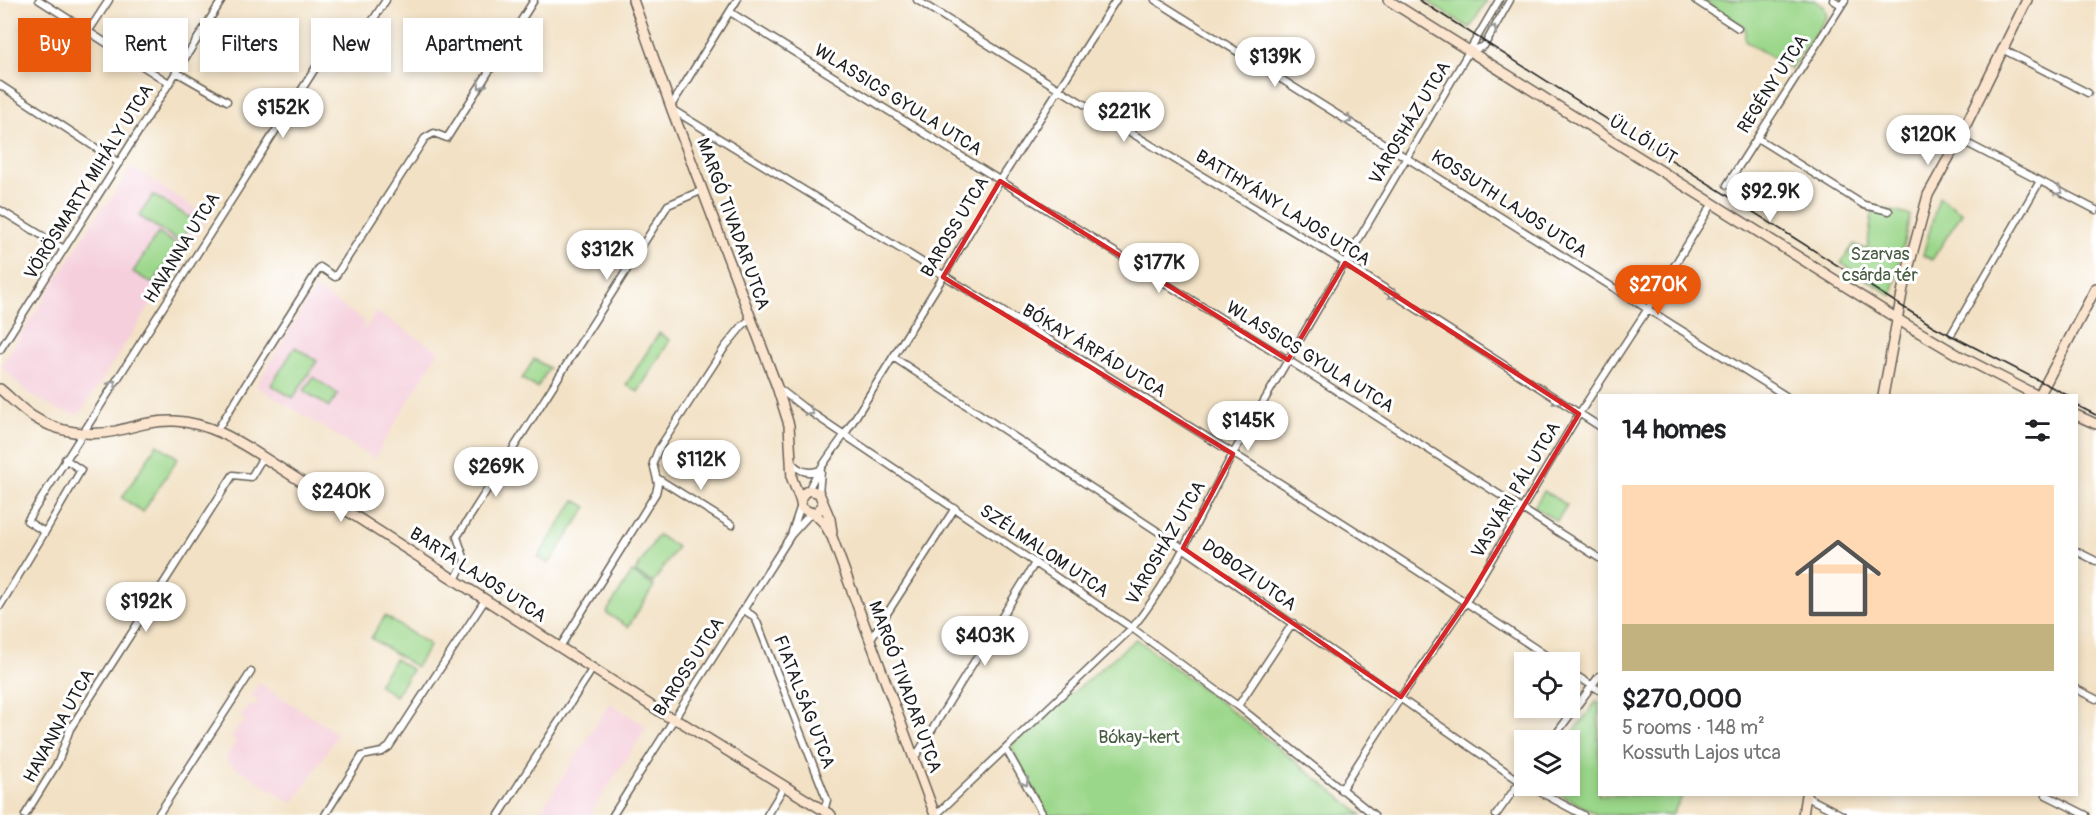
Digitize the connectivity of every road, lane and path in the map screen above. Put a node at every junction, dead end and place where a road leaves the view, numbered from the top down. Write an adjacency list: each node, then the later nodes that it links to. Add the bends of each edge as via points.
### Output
1 (39, 0): 19 (street)
2 (109, 0): 20 (street)
3 (222, 0): 25 (street, VÖRÖSMARTY MIHÁLY UTCA)
4 (386, 0): 67 (street, HAVANNA UTCA, one-way to 4, via 324,53 339,58 352,52)
5 (534, 0): 66 (street, one-way to 66, via 447,138 434,133 425,138 335,277 320,267)
6 (633, 0): 32 (street, MARGÓ TIVADAR UTCA)
7 (737, 0): 18 (street)
8 (917, 0): 29 (street, BATTHYÁNY LAJOS UTCA)
9 (1116, 0): 29 (street, BAROSS UTCA)
10 (1155, 0): 35 (street, KOSSUTH LAJOS UTCA, one-way to 35)
11 (1388, 0): 24 (street, ÜLLŐI ÚT)
12 (1499, 0): 24 (street, VÁROSHÁZ UTCA)
13 (1695, 0): 21 (street)
14 (1833, 0): 17 (street)
15 (2027, 0): 23 (street)
16 (1508, 1): 24 (street, one-way to 16, via 1484,46)
17 (1843, 3): 33 (street, REGÉNY UTCA)
18 (730, 12): 32 (street); 37 (street, WLASSICS GYULA UTCA)
19 (67, 18)
20 (91, 27)
21 (1738, 28)
22 (91, 34): 27 (street)
23 (2004, 50): 30 (street); 34 (street)
24 (1470, 51): 35 (street, VÁROSHÁZ UTCA); 41 (street, ÜLLŐI ÚT)
25 (188, 53)
26 (176, 72): 27 (street, VÖRÖSMARTY MIHÁLY UTCA); 31 (street)
27 (169, 83): 36 (street, VÖRÖSMARTY MIHÁLY UTCA)
28 (0, 85): 36 (street)
29 (1059, 89): 37 (street, BAROSS UTCA); 46 (street, BATTHYÁNY LAJOS UTCA)
30 (2088, 93)
31 (227, 101)
32 (672, 108): 40 (street, MARGÓ TIVADAR UTCA); 47 (street, BÓKAY ÁRPÁD UTCA)
33 (1757, 138): 39 (street, REGÉNY UTCA); 44 (street, via 1864,206)
34 (1959, 139): 38 (street); 51 (street, via 1928,195)
35 (1407, 156): 46 (street, VÁROSHÁZ UTCA); 49 (street, KOSSUTH LAJOS UTCA)
36 (119, 163): 45 (street, VÖRÖSMARTY MIHÁLY UTCA)
37 (1000, 181): 47 (street, BAROSS UTCA); 55 (street, WLASSICS GYULA UTCA)
38 (2040, 181): 43 (street, one-way to 43); 52 (street)
39 (1726, 185)
40 (703, 190): 50 (street, MARGÓ TIVADAR UTCA); 91 (street, via 668,205 457,537 465,560)
41 (1713, 203): 49 (street, VASVÁRI PÁL UTCA); 51 (street, ÜLLŐI ÚT)
42 (0, 210): 45 (street)
43 (2096, 210)
44 (1888, 211)
45 (64, 249): 53 (street, VÖRÖSMARTY MIHÁLY UTCA)
46 (1345, 263): 55 (street, VÁROSHÁZ UTCA); 62 (street, BATTHYÁNY LAJOS UTCA, one-way to 62)
47 (943, 277): 54 (street, BAROSS UTCA); 69 (street, BÓKAY ÁRPÁD UTCA)
48 (2096, 288): 61 (street)
49 (1647, 310): 58 (street, KOSSUTH LAJOS UTCA); 62 (street, VASVÁRI PÁL UTCA)
50 (751, 319): 56 (street, MARGÓ TIVADAR UTCA); 74 (street, via 725,347 658,450 653,463)
51 (1898, 319): 59 (street); 60 (street, ÜLLŐI ÚT)
52 (1952, 333)
53 (0, 350)
54 (893, 357): 68 (street, BAROSS UTCA); 86 (street, DOBOZI UTCA)
55 (1288, 360): 69 (street, VÁROSHÁZ UTCA); 80 (street, WLASSICS GYULA UTCA)
56 (777, 387): 68 (street, SZÉLMALOM UTCA, one-way to 68); 72 (street, MARGÓ TIVADAR UTCA, via 789,425)
57 (0, 389): 67 (street, BARTA LAJOS UTCA, via 40,421)
58 (1783, 394)
59 (1883, 394)
60 (2035, 394)
61 (2040, 394)
62 (1579, 414): 65 (street, BATTHYÁNY LAJOS UTCA); 80 (street, VASVÁRI PÁL UTCA)
63 (2078, 416): 64 (street)
64 (2096, 424)
65 (1598, 425)
66 (217, 430): 67 (street, BARTA LAJOS UTCA, via 168,421 106,433); 70 (street, BARTA LAJOS UTCA)
67 (82, 433): 71 (street, HAVANNA UTCA)
68 (845, 434): 73 (street, BAROSS UTCA); 79 (street, SZÉLMALOM UTCA)
69 (1233, 454): 86 (street, VÁROSHÁZ UTCA); 93 (street, BÓKAY ÁRPÁD UTCA)
70 (263, 457): 91 (street, BARTA LAJOS UTCA); 123 (street, HAVANNA UTCA, via 251,477 233,475 70,729 58,762)
71 (65, 459): 83 (street, via 81,470); 83 (street, HAVANNA UTCA, via 27,521)
72 (791, 462): 73 (street, via 810,473); 75 (street, MARGÓ TIVADAR UTCA, via 799,482); 77 (street, MARGÓ TIVADAR UTCA, via 793,486)
73 (821, 470): 75 (street, BAROSS UTCA); 76 (street, BAROSS UTCA)
74 (657, 478): 82 (street); 99 (street, via 656,493)
75 (808, 491): 76 (street); 77 (street)
76 (819, 493): 78 (street)
77 (800, 502): 81 (street, via 804,511); 84 (street, BAROSS UTCA)
78 (823, 504): 81 (street, via 818,512); 85 (street, MARGÓ TIVADAR UTCA)
79 (955, 508): 90 (street, SZÉLMALOM UTCA); 98 (street)
80 (1521, 509): 88 (street, WLASSICS GYULA UTCA); 93 (street, VASVÁRI PÁL UTCA)
81 (812, 513): 84 (street, BAROSS UTCA); 85 (street, MARGÓ TIVADAR UTCA)
82 (732, 525)
83 (45, 532): 94 (street)
84 (791, 535): 95 (street, BAROSS UTCA)
85 (832, 537): 98 (street, MARGÓ TIVADAR UTCA)
86 (1183, 548): 96 (street, DOBOZI UTCA); 97 (street, VÁROSHÁZ UTCA)
87 (2078, 552): 89 (street)
88 (1598, 557)
89 (2096, 561)
90 (1035, 563): 97 (street, SZÉLMALOM UTCA); 114 (street)
91 (455, 580): 92 (street, BARTA LAJOS UTCA)
92 (485, 600): 99 (street, BARTA LAJOS UTCA); 125 (street, via 389,747 362,756)
93 (1466, 602): 100 (street, BÓKAY ÁRPÁD UTCA); 108 (street, VASVÁRI PÁL UTCA)
94 (0, 606)
95 (744, 610): 111 (street, BAROSS UTCA); 122 (street, FIATALSÁG UTCA, via 757,622 827,800)
96 (1293, 623): 108 (street, DOBOZI UTCA); 110 (street)
97 (1132, 628): 110 (street, SZÉLMALOM UTCA); 113 (street, VÁROSHÁZ UTCA)
98 (870, 640): 114 (street, MARGÓ TIVADAR UTCA)
99 (560, 647): 101 (street, BARTA LAJOS UTCA)
100 (1541, 652)
101 (593, 668): 111 (street, BARTA LAJOS UTCA); 126 (street)
102 (251, 672): 124 (street)
103 (1598, 677): 105 (street)
104 (1580, 678): 105 (street)
105 (1592, 686): 106 (street); 112 (street)
106 (1598, 689)
107 (2078, 690): 109 (street)
108 (1401, 697): 115 (street, DOBOZI UTCA); 117 (street, VASVÁRI PÁL UTCA)
109 (2096, 699)
110 (1238, 706): 117 (street, SZÉLMALOM UTCA)
111 (674, 719): 116 (street, BARTA LAJOS UTCA); 127 (street, BAROSS UTCA)
112 (1559, 730)
113 (1006, 749): 129 (street, VÁROSHÁZ UTCA); 130 (street, one-way to 130)
114 (914, 759): 129 (street, MARGÓ TIVADAR UTCA)
115 (1514, 774)
116 (784, 787): 122 (street, BARTA LAJOS UTCA); 128 (street)
117 (1341, 790): 131 (street, SZÉLMALOM UTCA)
118 (1514, 792): 132 (street)
119 (1547, 796): 133 (street)
120 (1805, 796): 134 (street); 135 (street)
121 (2048, 796): 136 (street)
122 (828, 813)
123 (25, 815)
124 (158, 815)
125 (325, 815)
126 (499, 815)
127 (613, 815)
128 (767, 815)
129 (936, 815)
130 (1043, 815)
131 (1374, 815)
132 (1496, 815)
133 (1582, 815)
134 (1803, 815)
135 (1842, 815)
136 (2086, 815)

